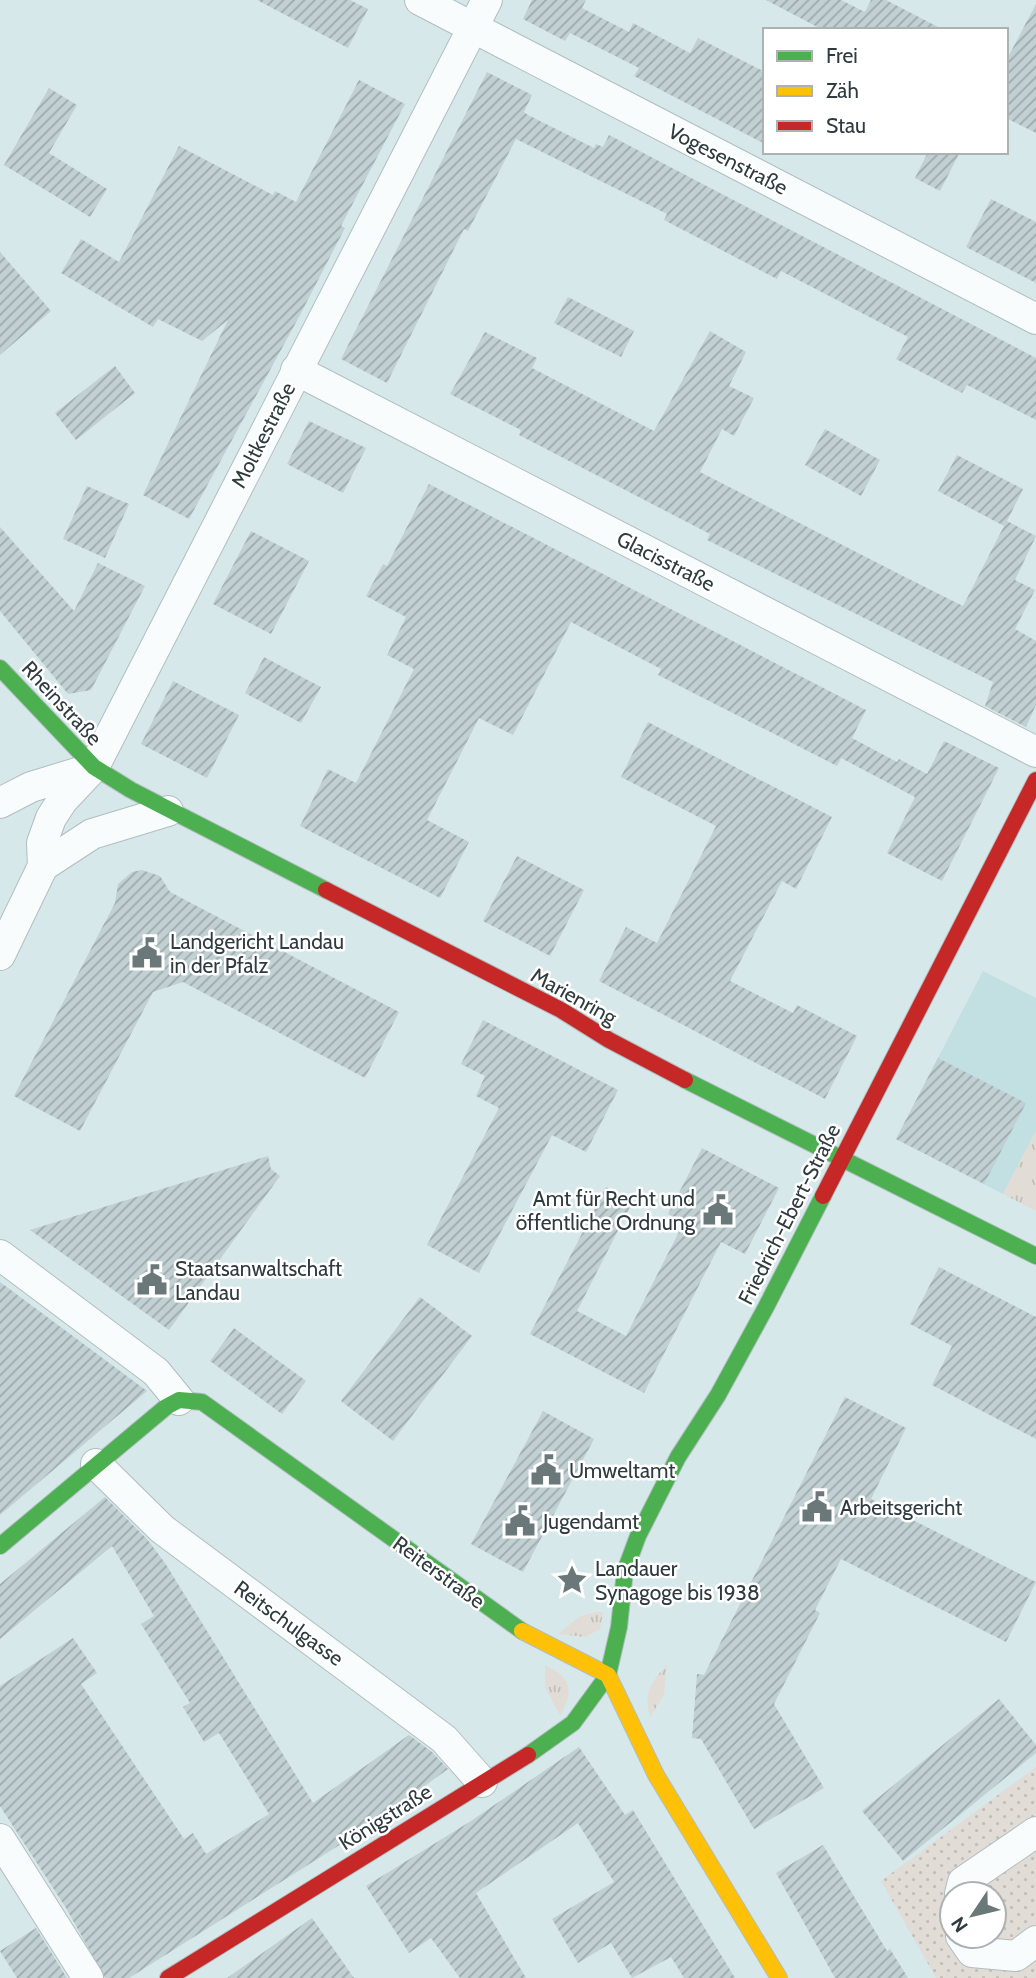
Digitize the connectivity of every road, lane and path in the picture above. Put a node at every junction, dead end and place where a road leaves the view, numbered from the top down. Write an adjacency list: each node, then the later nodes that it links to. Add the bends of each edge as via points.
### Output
1 (419, 0): 3 (street, Vogesenstraße)
2 (487, 0): 3 (street, Moltkestraße)
3 (473, 27): 4 (street, Vogesenstraße); 5 (street, Moltkestraße)
4 (1036, 319)
5 (296, 370): 7 (street, Glacisstraße); 8 (street, Moltkestraße)
6 (0, 668): 8 (street, Rheinstraße)
7 (1036, 752)
8 (94, 768): 10 (street, via 31,787); 11 (street, Marienring); 12 (street, Moltkestraße, via 51,818 42,843)
9 (1036, 780): 14 (street, Friedrich-Ebert-Straße)
10 (0, 803)
11 (168, 811): 12 (street, via 92,834); 14 (street, Marienring)
12 (43, 866): 13 (street, Moltkestraße)
13 (0, 955)
14 (842, 1158): 16 (street, Marienring); 20 (street, Friedrich-Ebert-Straße, via 766,1307 678,1457 638,1536 625,1571)
15 (0, 1255): 17 (street, via 156,1371)
16 (1036, 1256)
17 (179, 1401): 18 (street); 20 (street, Reiterstraße, via 194,1400 211,1408 522,1631)
18 (96, 1464): 19 (street); 21 (street, Reitschulgasse, via 162,1529 444,1739)
19 (0, 1546)
20 (608, 1675): 21 (street, Königstraße, via 565,1730); 29 (street, via 656,1775)
21 (482, 1782): 28 (street, Königstraße)
22 (1036, 1832): 24 (street)
23 (0, 1839): 27 (street)
24 (966, 1880)
25 (1036, 1941): 26 (street, via 1016,1956)
26 (971, 1950)
27 (88, 1978)
28 (168, 1978)
29 (779, 1978)

